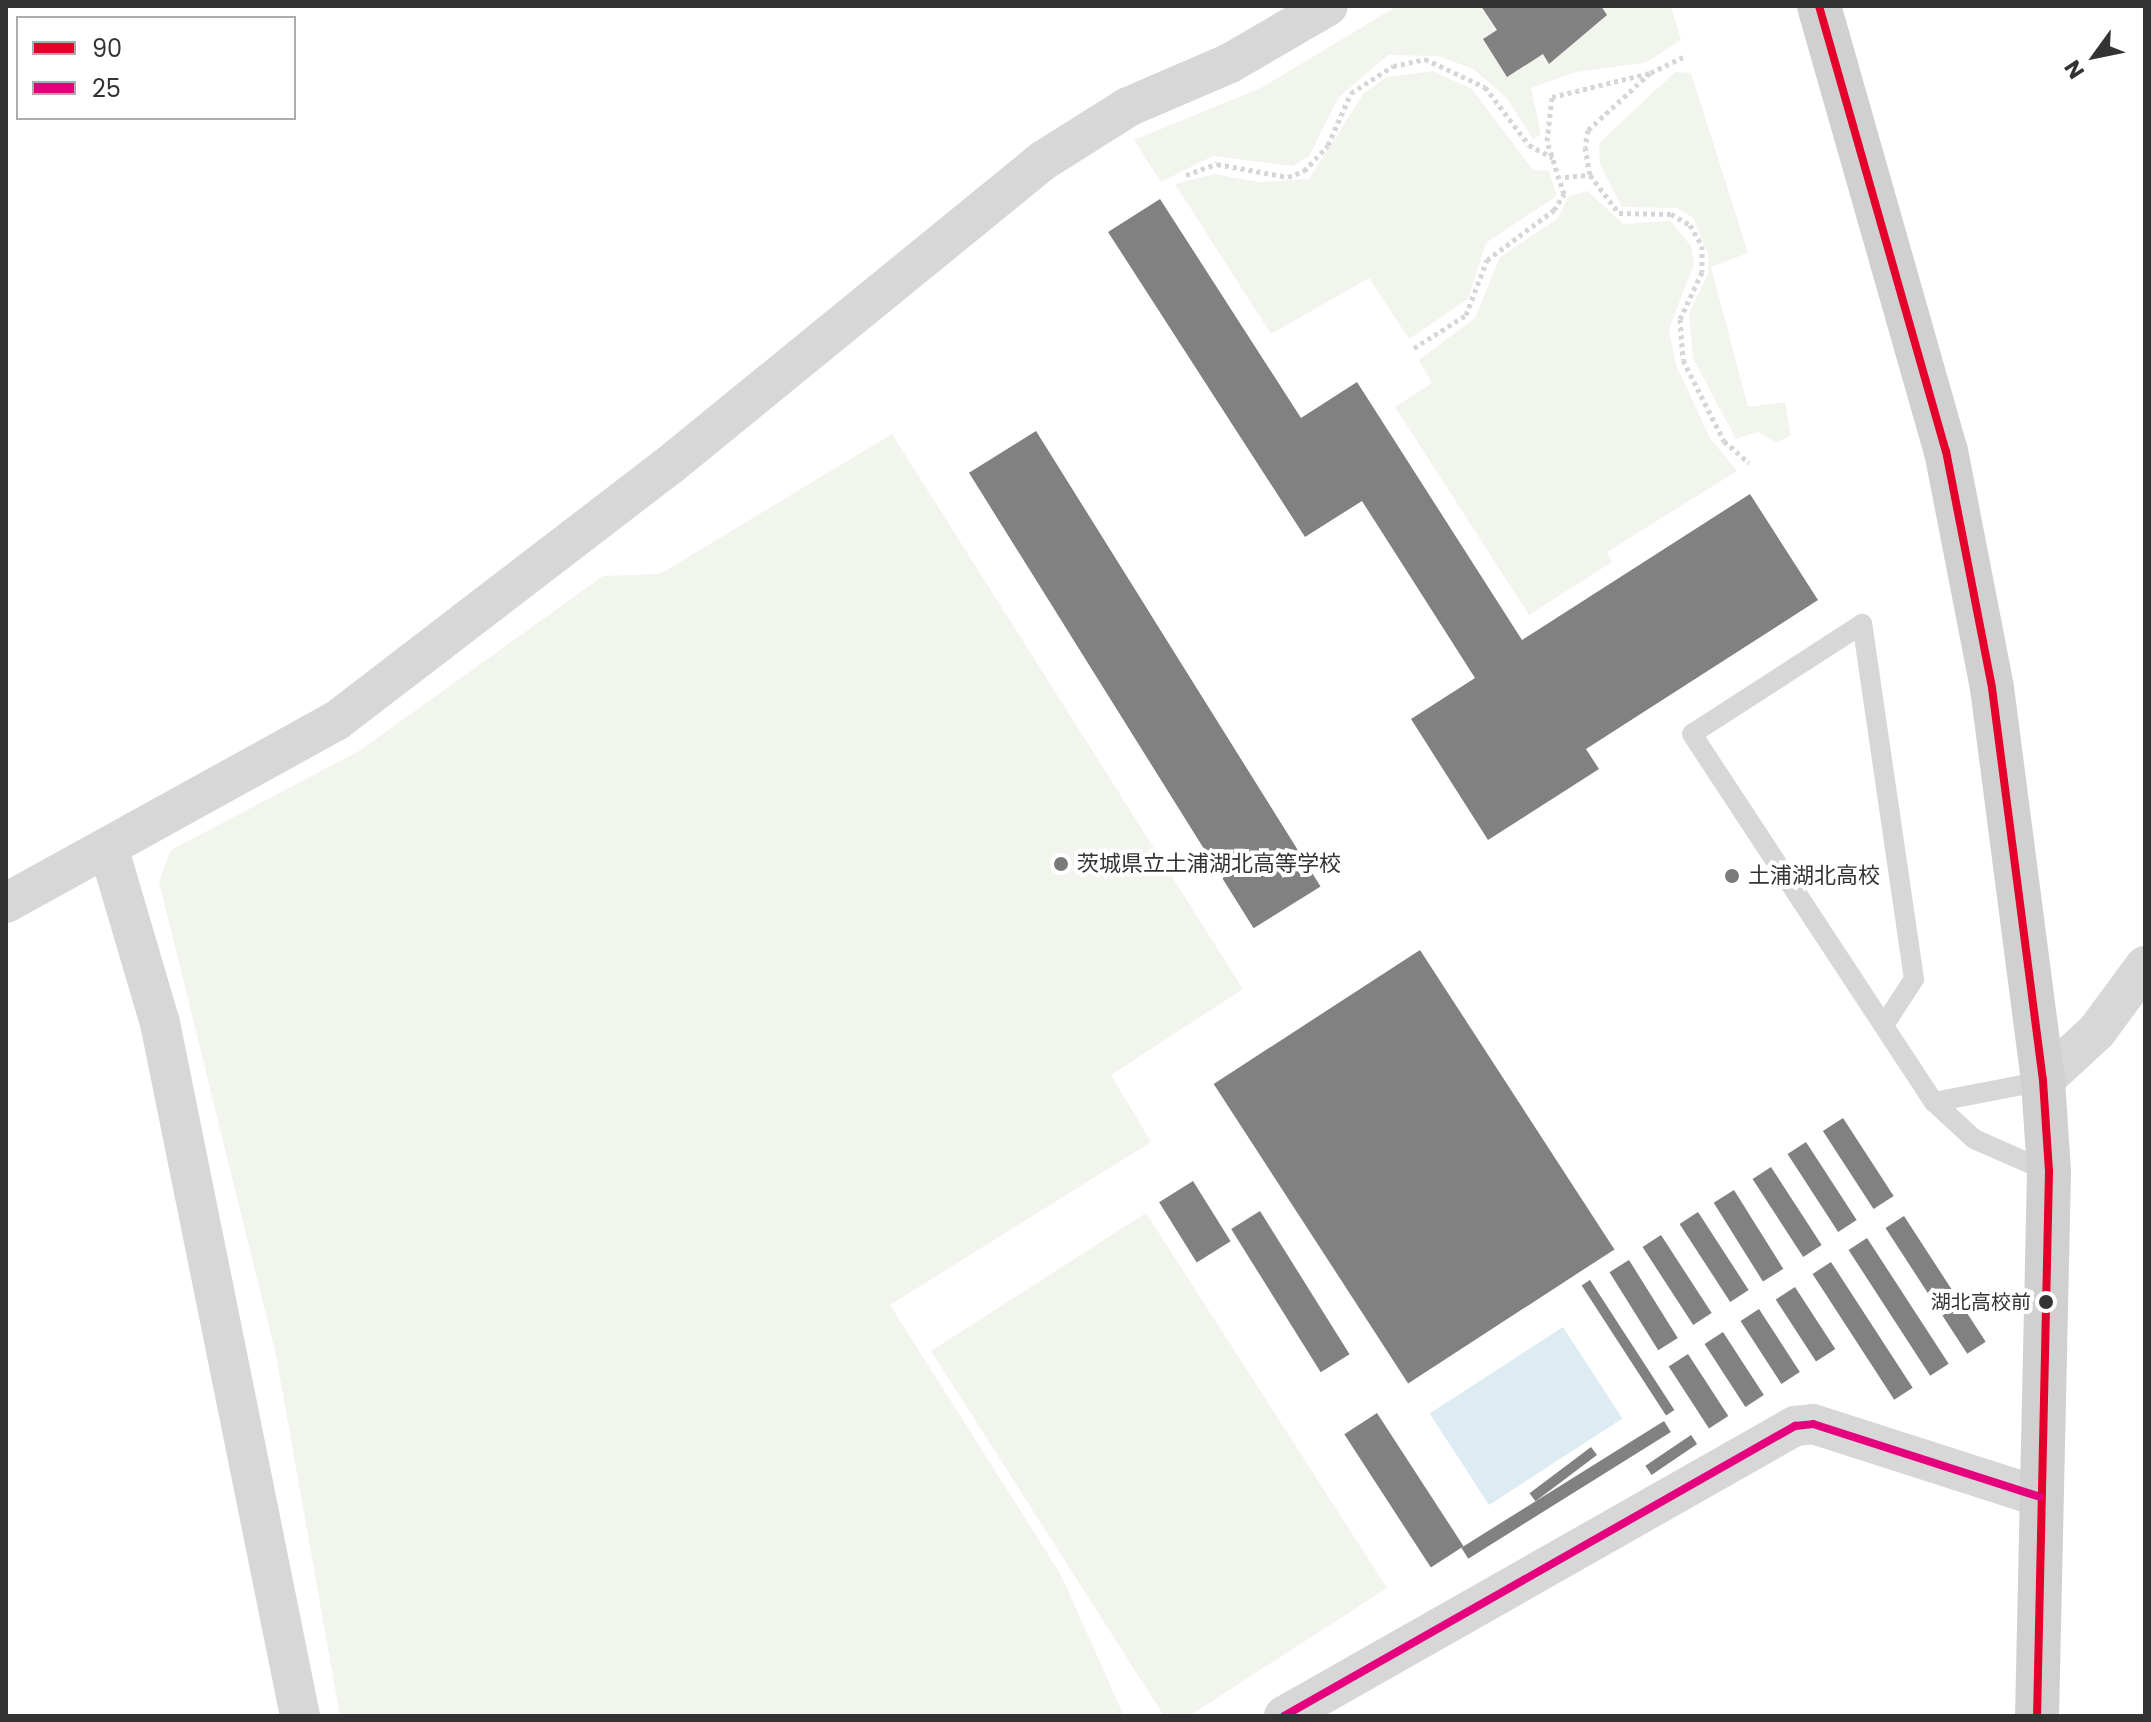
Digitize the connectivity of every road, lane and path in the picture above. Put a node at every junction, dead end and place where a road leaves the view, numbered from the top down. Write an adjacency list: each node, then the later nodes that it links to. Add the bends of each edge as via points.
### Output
1 (1328, 6): 11 (street, via 1230,63 1128,107 1044,160 671,464 336,721)
2 (1819, 6): 15 (main road, via 1949,466 1992,688)
3 (1683, 57): 4 (path)
4 (1650, 73): 5 (path, via 1552,97); 7 (path, via 1588,130)
5 (1553, 158): 6 (path, via 1529,145 1485,87 1425,59 1393,66 1351,93 1328,145 1304,171 1288,177 1217,164); 8 (path)
6 (1186, 175)
7 (1590, 175): 8 (path); 10 (path, via 1619,213 1671,214 1690,225 1702,246 1702,272 1680,319 1683,360 1724,441)
8 (1565, 177): 9 (path, via 1554,210 1487,260 1466,315)
9 (1414, 348)
10 (1749, 463)
11 (109, 850): 12 (street); 19 (street, via 160,1023)
12 (6, 903)
13 (2145, 966): 15 (street, via 2097,1031)
14 (1884, 1025): 14 (lane, via 1692,734 1862,624 1914,979); 16 (lane)
15 (2043, 1081): 16 (lane); 17 (main road)
16 (1934, 1102): 17 (lane, via 1974,1139)
17 (2049, 1172): 18 (main road)
18 (2040, 1497): 20 (street, via 1813,1424 1795,1426); 21 (main road)
19 (300, 1716)
20 (1284, 1716)
21 (2037, 1716)

